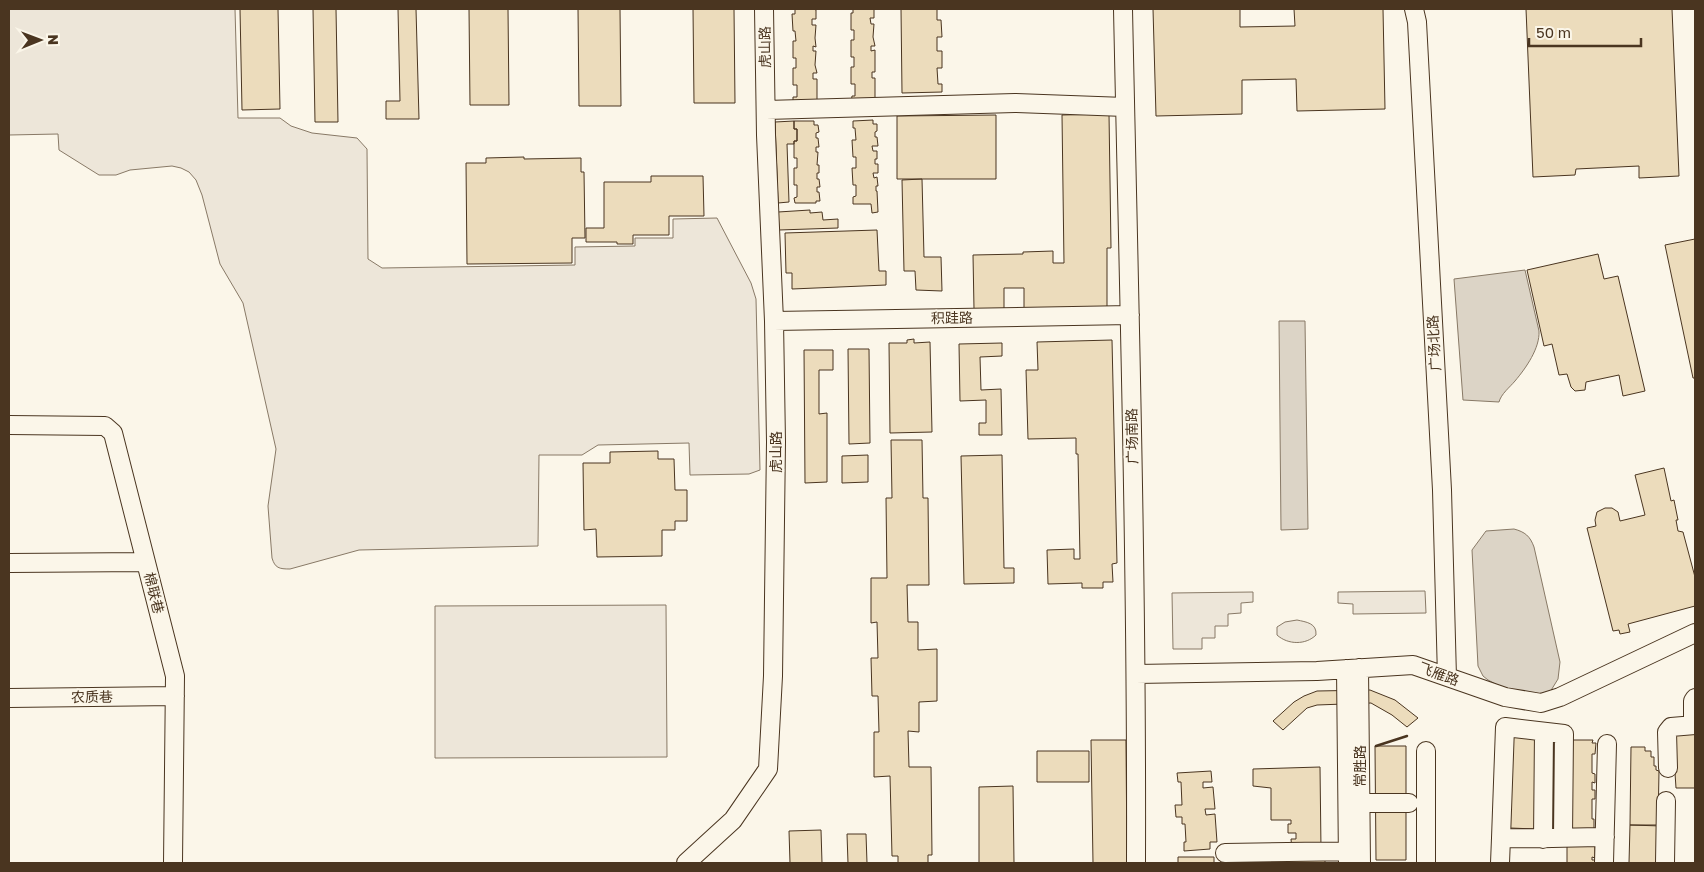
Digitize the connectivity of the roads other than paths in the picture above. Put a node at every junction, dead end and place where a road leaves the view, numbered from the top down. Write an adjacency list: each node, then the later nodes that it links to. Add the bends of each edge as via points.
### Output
1 (764, 9): 5 (street, 虎山路)
2 (1122, 9): 4 (street, 广场南路)
3 (1414, 9): 14 (street, 广场北路, via 1442,490)
4 (1125, 107): 5 (street, via 1015,103); 6 (street, 广场南路)
5 (766, 110): 7 (street, 虎山路)
6 (1130, 315): 7 (street, 积跬路); 13 (street, 广场南路)
7 (774, 321): 33 (street, 虎山路, via 776,452 768,769 734,820)
8 (9, 425): 9 (street, 棉联巷, via 105,426 113,433)
9 (146, 562): 10 (street); 15 (street, 棉联巷, via 175,676)
10 (9, 563)
11 (1695, 633): 14 (street, 飞雁路, via 1541,703 1505,698)
12 (1353, 669): 13 (street, 飞雁路); 14 (street, 飞雁路, via 1413,664); 24 (street, 常胜路)
13 (1136, 674): 34 (street, 广场南路)
14 (1447, 677)
15 (175, 696): 16 (street, 农质巷); 32 (street, 棉联巷)
16 (9, 698)
17 (1695, 698): 18 (street)
18 (1691, 725): 22 (street, via 1671,727 1667,732)
19 (1544, 732): 26 (street, via 1564,734); 28 (street, via 1505,727); 29 (street)
20 (1607, 744): 27 (street)
21 (1426, 751): 35 (street)
22 (1668, 768)
23 (1666, 801): 38 (street)
24 (1354, 803): 25 (street); 31 (street, 常胜路)
25 (1410, 803)
26 (1563, 837): 27 (street); 29 (street)
27 (1605, 837): 37 (street)
28 (1501, 838): 29 (street); 36 (street)
29 (1543, 839)
30 (1225, 853): 31 (street)
31 (1354, 857)
32 (173, 863)
33 (686, 863)
34 (1136, 863)
35 (1426, 863)
36 (1500, 863)
37 (1604, 863)
38 (1665, 863)

